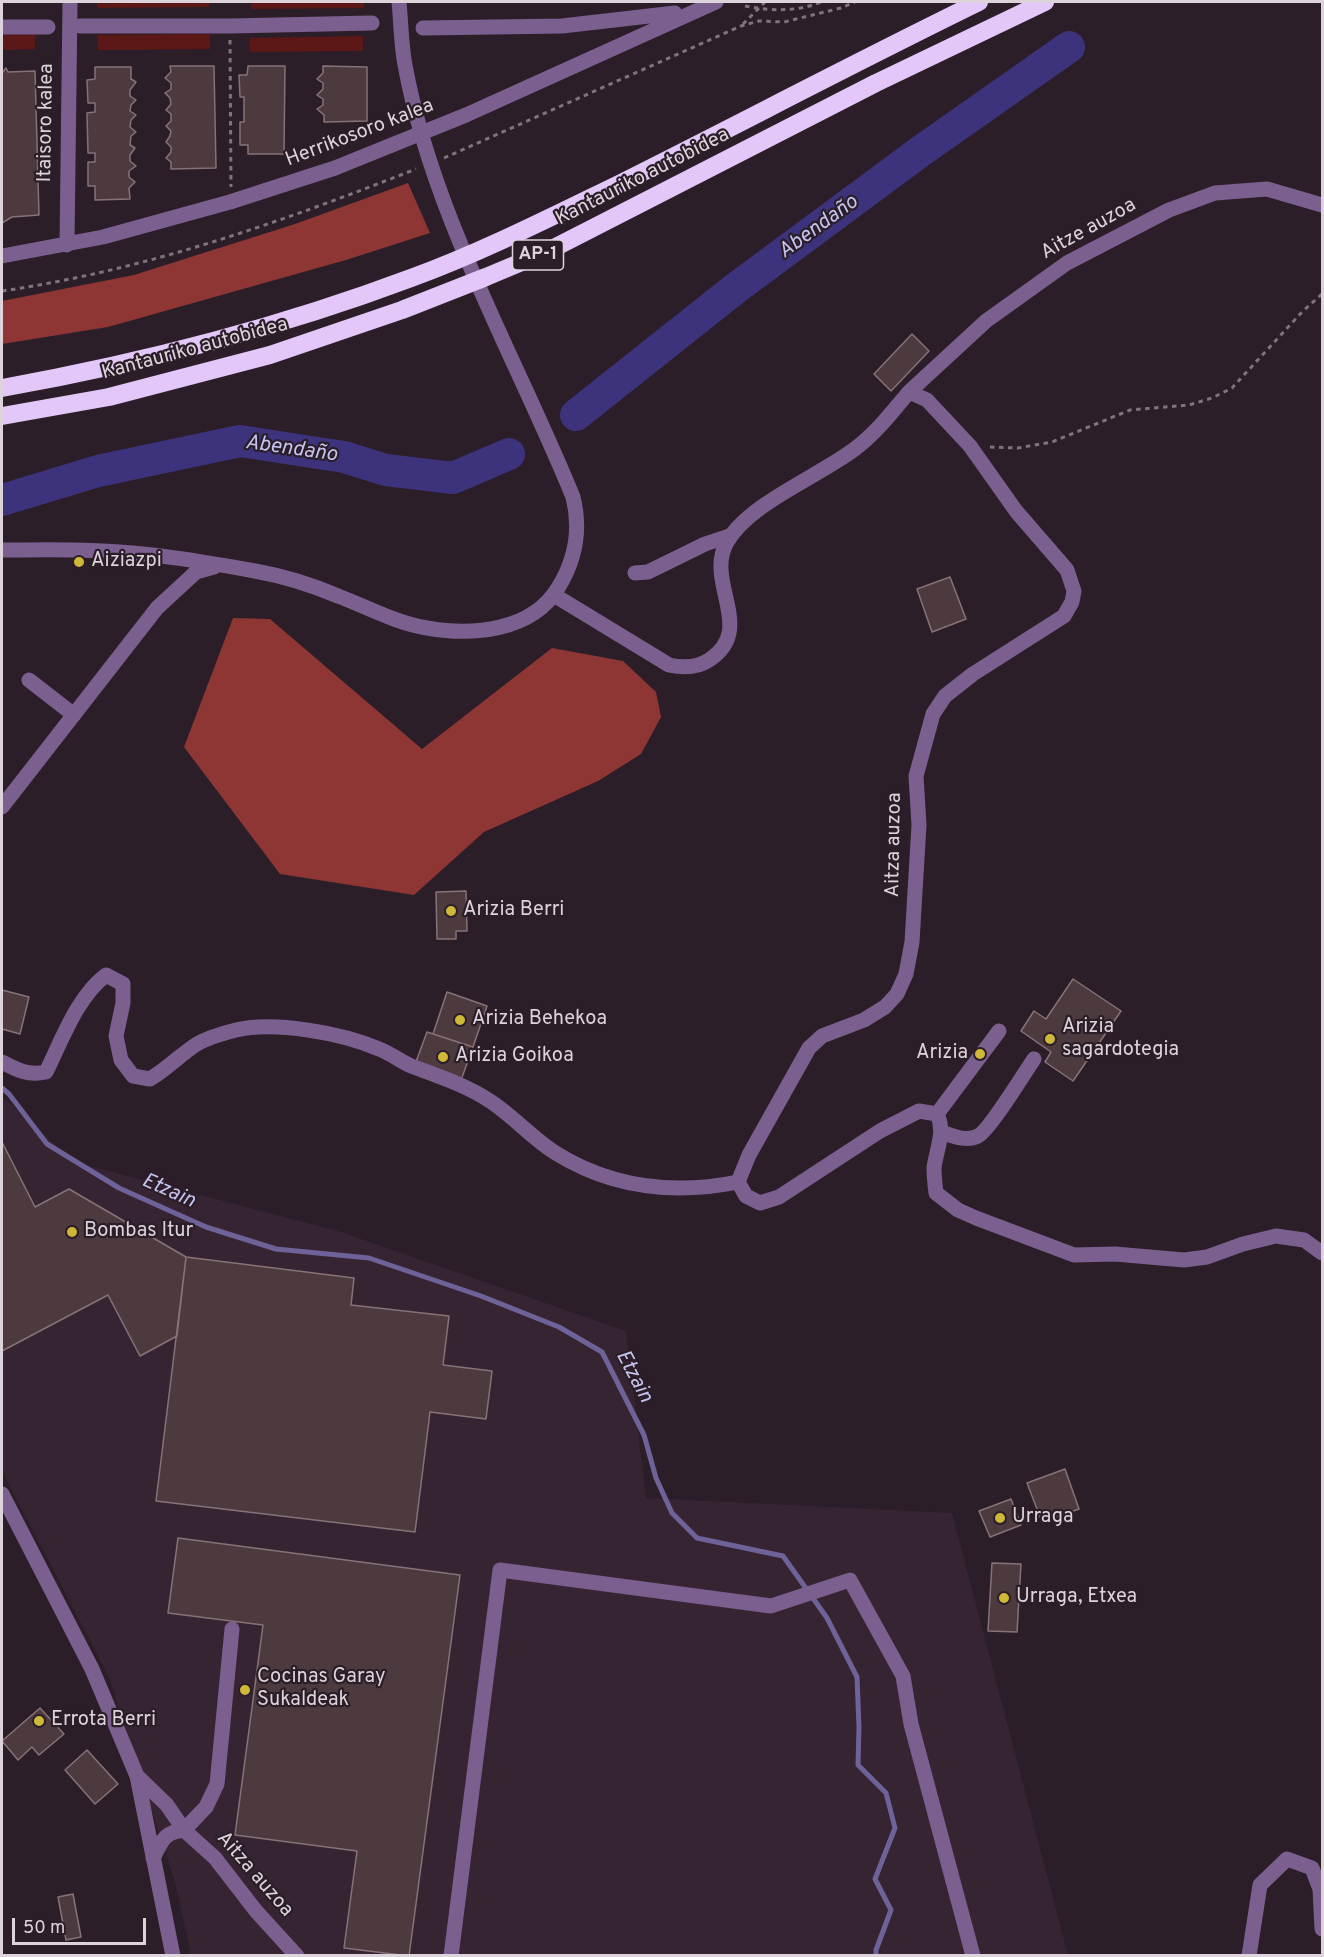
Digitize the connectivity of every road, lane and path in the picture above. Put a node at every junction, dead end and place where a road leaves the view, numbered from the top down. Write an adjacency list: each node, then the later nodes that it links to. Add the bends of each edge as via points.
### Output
1 (70, 2): 20 (street, Itaisoro kalea)
2 (399, 2): 31 (street, via 404,64 424,142 452,220 566,478 577,512 572,560)
3 (716, 2): 20 (street, Herrikosoro kalea, via 466,116 357,160 230,202)
4 (765, 2): 9 (path)
5 (821, 2): 9 (path, via 807,8)
6 (979, 2): 23 (highway, Kantauriko autobidea / AP-1, via 548,219 412,278 180,351)
7 (1045, 2): 25 (highway, Kantauriko autobidea / AP-1, via 876,83 548,251 486,277 270,355 109,397)
8 (745, 6): 9 (path)
9 (758, 9): 13 (path)
10 (675, 13): 17 (street, via 562,26)
11 (372, 23): 16 (street)
12 (80, 26): 16 (street)
13 (741, 26)
14 (2, 27): 15 (street)
15 (48, 27)
16 (230, 27): 18 (path)
17 (423, 28)
18 (231, 192)
19 (1323, 205): 24 (street, Aitze auzoa, via 1268,189 1215,193 1169,210 1067,263 986,321)
20 (67, 245): 21 (street, Herrikosoro kalea)
21 (2, 256)
22 (1323, 294): 26 (path, via 1232,388 1212,398 1189,405 1130,410 1052,442 1018,448)
23 (2, 388)
24 (909, 392): 26 (street, Aitza auzoa, via 927,400); 27 (street, via 856,449 756,512)
25 (2, 416)
26 (970, 446): 40 (street, Aitza auzoa, via 1016,511 1067,570 1074,591 1072,602 1064,616 945,696 933,714 916,776 919,825 912,942 906,974 897,994 885,1007 864,1020 822,1036 809,1048)
27 (732, 535): 30 (street, via 648,572); 31 (street, via 722,553 720,573 730,613 729,633 719,650 703,663 669,666)
28 (2, 550): 29 (street, via 103,551)
29 (220, 565): 31 (street, via 298,582 428,629 504,627 542,608); 33 (street, via 196,572 157,608)
30 (635, 573)
31 (554, 595)
32 (29, 680): 33 (street)
33 (74, 714): 34 (street)
34 (2, 807)
35 (999, 1031): 38 (street)
36 (1034, 1059): 39 (street, via 979,1136 963,1139)
37 (2, 1062): 40 (street, via 33,1075 46,1072 84,998 106,975 123,984 116,1036 121,1060 133,1076 150,1079 198,1043 236,1030 310,1030 379,1049 405,1064 472,1090 553,1151 588,1171 624,1184 664,1188)
38 (937, 1114): 39 (street); 40 (street, via 919,1111 880,1131 779,1197 760,1203 746,1196)
39 (941, 1132): 41 (street, via 934,1169 936,1193 958,1210 1074,1255 1184,1260 1276,1236 1304,1240)
40 (738, 1182)
41 (1323, 1253)
42 (2, 1494): 44 (street, via 92,1669)
43 (232, 1629): 45 (street, via 217,1784 206,1807)
44 (137, 1776): 45 (street, Aitza auzoa, via 167,1805); 46 (street)
45 (184, 1830): 46 (street, via 166,1836); 49 (street, Aitza auzoa, via 215,1858)
46 (153, 1858): 48 (street)
47 (1323, 1929): 52 (street, via 1320,1889 1312,1868 1287,1859 1260,1885)
48 (173, 1956)
49 (297, 1956)
50 (451, 1956): 51 (street, via 500,1570 771,1606 850,1580 903,1676 911,1724)
51 (973, 1956)
52 (1249, 1956)

